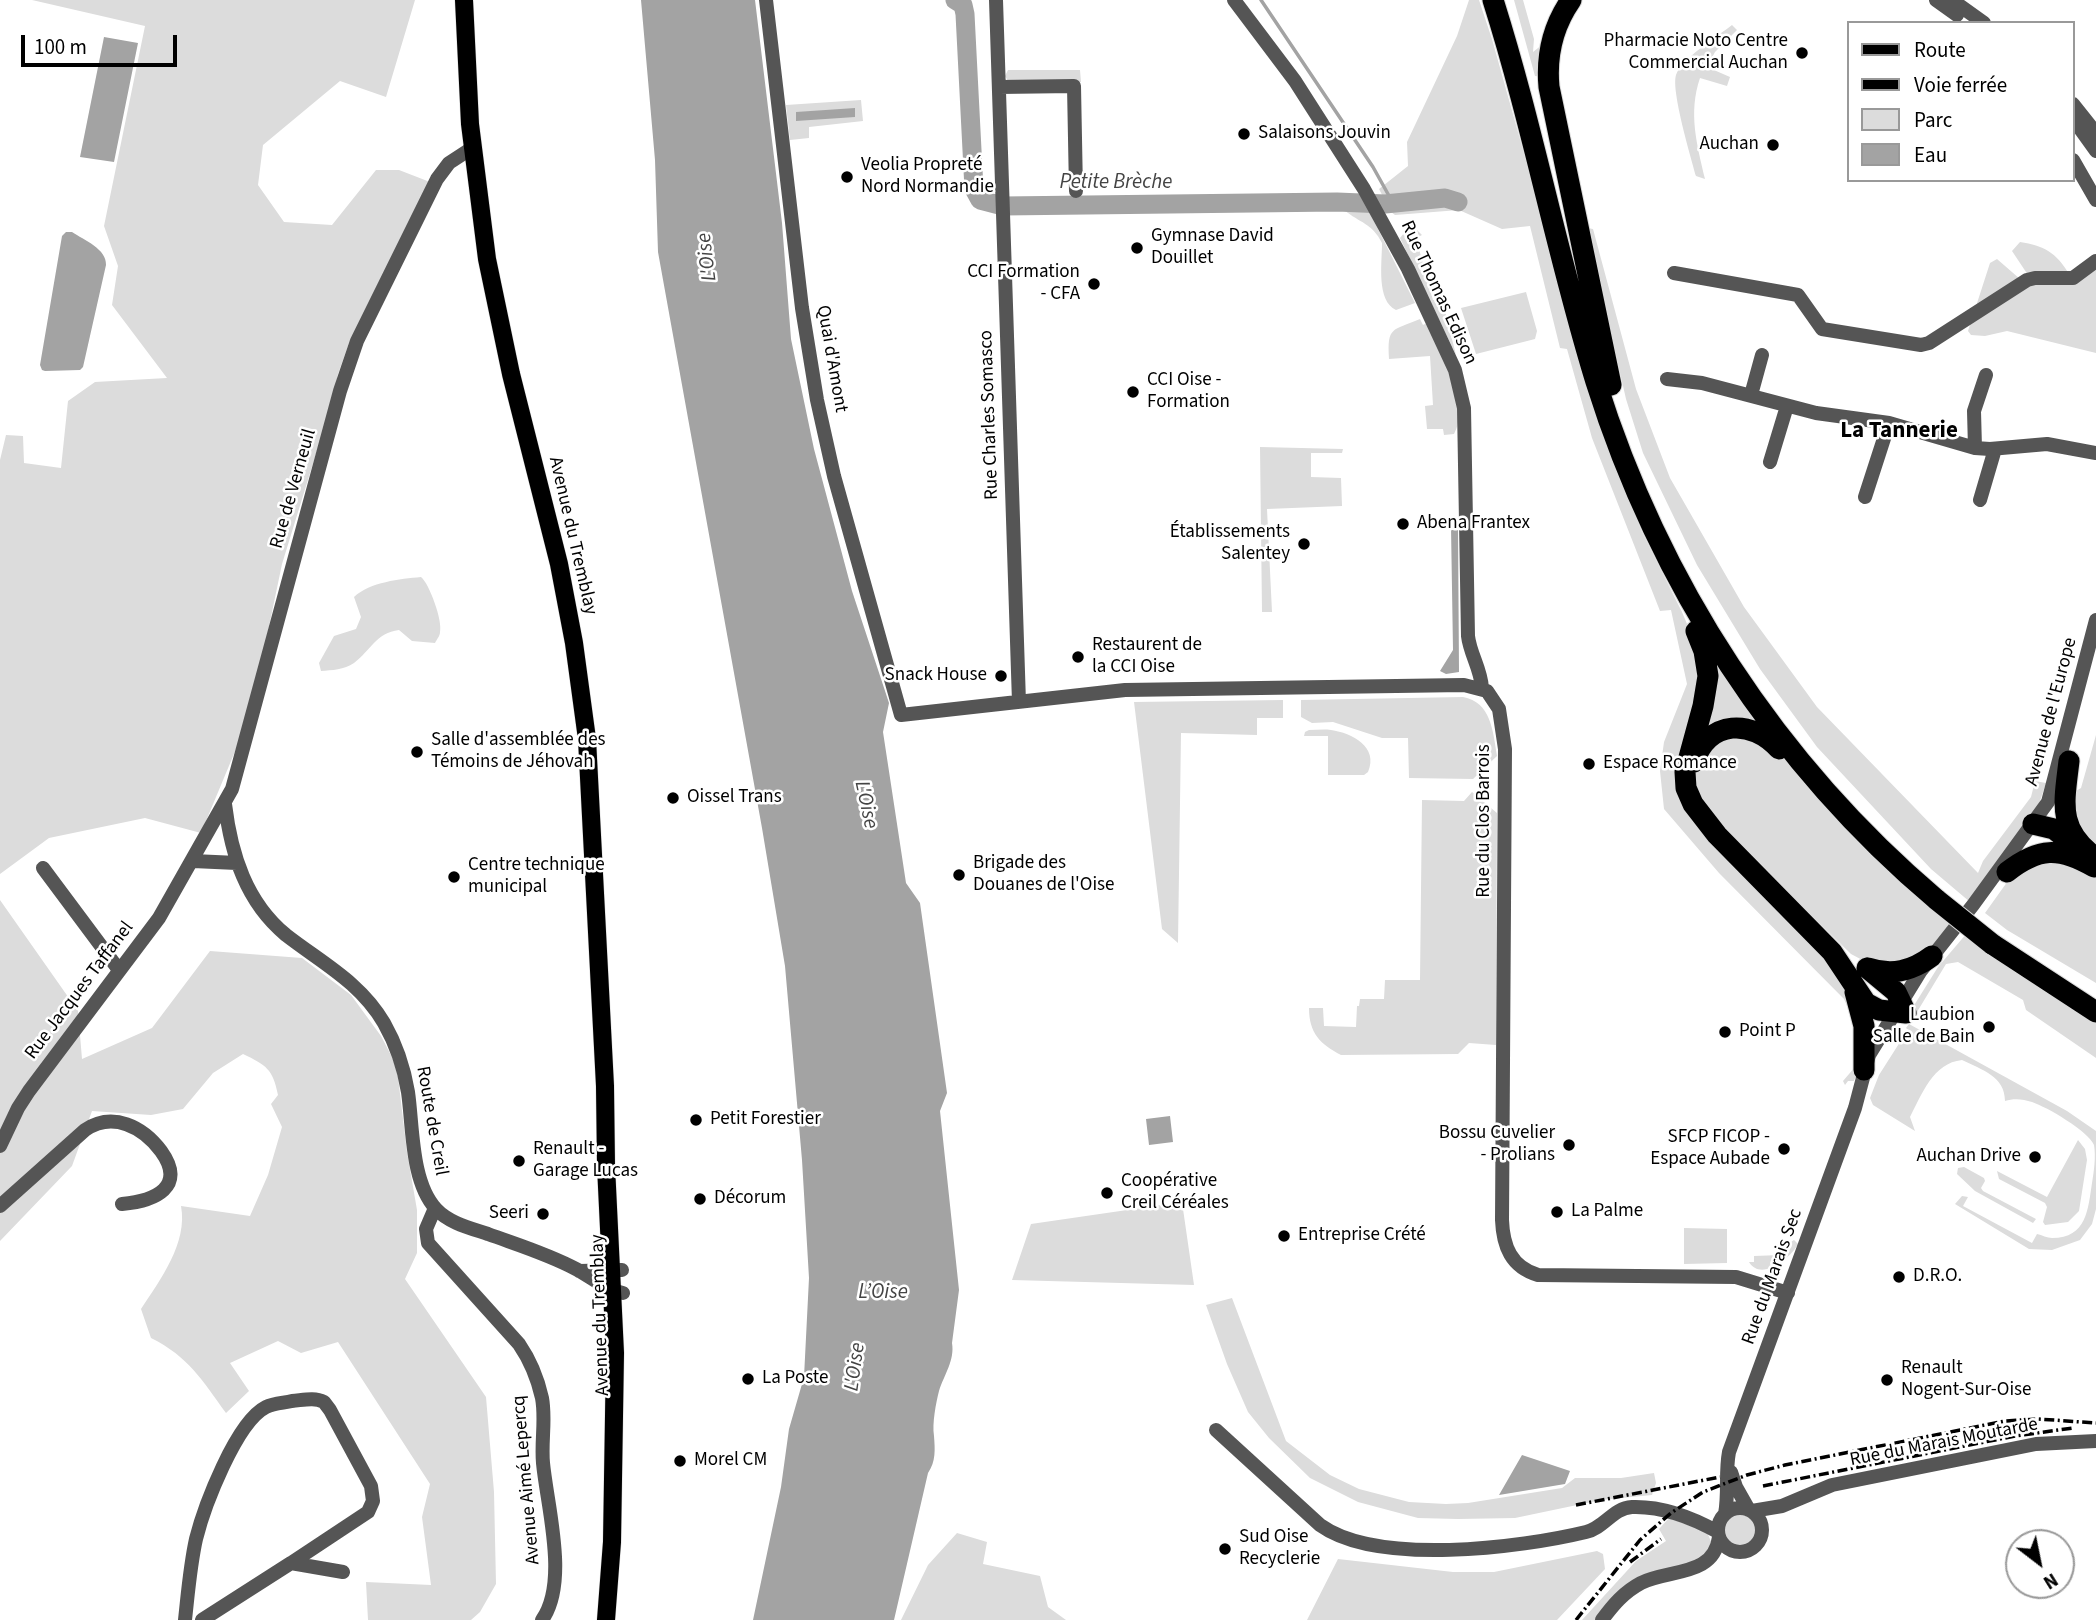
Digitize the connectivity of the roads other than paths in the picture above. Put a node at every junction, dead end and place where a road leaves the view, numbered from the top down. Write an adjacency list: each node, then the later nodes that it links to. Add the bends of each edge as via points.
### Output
1 (464, 0): 15 (main road, Avenue du Tremblay)
2 (766, 0): 39 (street, Quai d'Amont, via 817,400 901,715)
3 (996, 0): 12 (street, Rue Charles Somasco)
4 (1234, 0): 38 (street, Rue Thomas Edison, via 1302,90 1378,212 1435,323 1460,388 1468,636)
5 (1493, 0): 35 (highway, via 1595,380)
6 (1507, 0): 25 (highway)
7 (1571, 0): 25 (highway, via 1552,43 1549,87)
8 (1936, 0): 10 (street)
9 (1952, 0): 11 (street)
10 (1965, 21)
11 (1981, 21)
12 (999, 87): 18 (street, via 1074,86); 39 (street, Rue Charles Somasco)
13 (2075, 108): 14 (street)
14 (2086, 130): 16 (street)
15 (472, 148): 41 (street, Rue de Verneuil, via 449,163 437,179 354,350); 67 (main road, Avenue du Tremblay, via 493,293 557,551 583,703)
16 (2096, 151)
17 (2075, 164): 19 (street)
18 (1076, 191)
19 (2096, 201)
20 (2096, 261): 21 (street, via 2073,278 2027,280 1921,345 1822,329 1798,295)
21 (1674, 272)
22 (1762, 355): 26 (street)
23 (1986, 375): 29 (street, via 1974,411)
24 (1667, 379): 26 (street)
25 (1611, 385): 51 (highway, via 1669,532 1743,662 1827,773)
26 (1751, 395): 27 (street)
27 (1787, 406): 28 (street); 32 (street)
28 (1889, 423): 29 (street); 33 (street)
29 (1975, 448): 30 (street)
30 (1995, 449): 31 (street, via 2048,444); 34 (street)
31 (2096, 453)
32 (1770, 462)
33 (1865, 497)
34 (1980, 500)
35 (1656, 535): 42 (highway, via 1739,680 1799,761); 56 (highway, via 1707,664 1705,699 1685,772 1690,800 1717,835 1832,952)
36 (2096, 620): 43 (street, Avenue de l'Europe, via 2050,796)
37 (2096, 659): 40 (street, Avenue de l'Europe)
38 (1482, 688): 39 (street, via 1125,690); 69 (street, Rue du Clos Barrois, via 1499,709 1505,740 1502,1220 1509,1254 1538,1275 1736,1277)
39 (1019, 702)
40 (2069, 761): 43 (street, Avenue de l'Europe, via 2058,796); 45 (highway, via 2068,827)
41 (225, 804): 46 (street, Rue de Verneuil); 47 (street, Route de Creil)
42 (1851, 819): 51 (highway); 54 (highway, via 1754,730 1740,727 1720,732 1696,756 1692,787 1711,820 1832,941)
43 (2032, 834): 44 (highway); 45 (highway, via 2054,829); 50 (street, Rue du Marais Sec); 53 (street, Rue du Marais Sec)
44 (2068, 854): 49 (highway); 50 (highway, via 2036,855)
45 (2096, 859)
46 (193, 861): 47 (street); 55 (street, Rue Jacques Taffanel, via 159,918)
47 (236, 863): 65 (street, Route de Creil, via 255,899 281,930 356,986 385,1025 405,1079 422,1184)
48 (43, 868): 55 (street)
49 (2096, 868)
50 (2007, 872): 58 (street, Rue du Marais Sec)
51 (1942, 896): 52 (highway, bridge)
52 (1995, 938): 57 (highway); 59 (highway)
53 (1932, 956): 54 (highway, via 1901,971); 58 (street, Rue du Marais Sec)
54 (1867, 968): 58 (highway, via 1889,985)
55 (119, 970): 62 (street, Rue Jacques Taffanel, via 24,1099)
56 (1852, 983): 58 (highway, via 1872,1007); 60 (highway, via 1864,1026)
57 (2096, 997)
58 (1901, 1009): 60 (street, Rue du Marais Sec); 61 (street, Rue du Marais Sec)
59 (2096, 1012)
60 (1864, 1070): 61 (street, Rue du Marais Sec)
61 (1856, 1108): 69 (street, Rue du Marais Sec)
62 (0, 1146)
63 (122, 1204): 64 (street, via 163,1191 171,1171 147,1135 128,1124 110,1121 85,1130)
64 (0, 1206)
65 (435, 1208): 66 (street, via 454,1222); 85 (street, Avenue Aimé Lepercq, via 426,1229 428,1244 519,1345 541,1396 555,1569 550,1605)
66 (578, 1270): 67 (street); 68 (street)
67 (612, 1271): 68 (main road, Avenue du Tremblay)
68 (614, 1291): 86 (main road, Avenue du Tremblay, via 612,1542)
69 (1788, 1293): 72 (street, Rue du Marais Sec)
70 (1216, 1430): 76 (street, via 1320,1525 1334,1534 1374,1545 1450,1549 1514,1545 1589,1531 1627,1508)
71 (2096, 1441): 73 (street, Rue du Marais Moutarde, via 2036,1444 1832,1485)
72 (1728, 1460): 74 (street); 75 (street, Rue du Marais Sec)
73 (1803, 1497): 74 (street, Rue du Marais Moutarde, via 1776,1508); 77 (street, Rue du Marais Moutarde)
74 (1750, 1511): 75 (street, via 1736,1508); 77 (street)
75 (1724, 1515): 76 (street); 78 (street)
76 (1684, 1516): 78 (street)
77 (1762, 1531): 79 (street, via 1755,1545)
78 (1719, 1534): 79 (street, via 1727,1548); 82 (street, via 1714,1553 1701,1566)
79 (1740, 1552): 82 (street, via 1697,1574)
80 (291, 1563): 81 (street); 83 (street, via 365,1515 373,1501 369,1480 330,1410 315,1399 267,1406 247,1424 204,1516); 84 (street)
81 (343, 1572)
82 (1660, 1577): 87 (street, via 1629,1591)
83 (185, 1620)
84 (202, 1620)
85 (542, 1620)
86 (606, 1620)
87 (1602, 1620)

